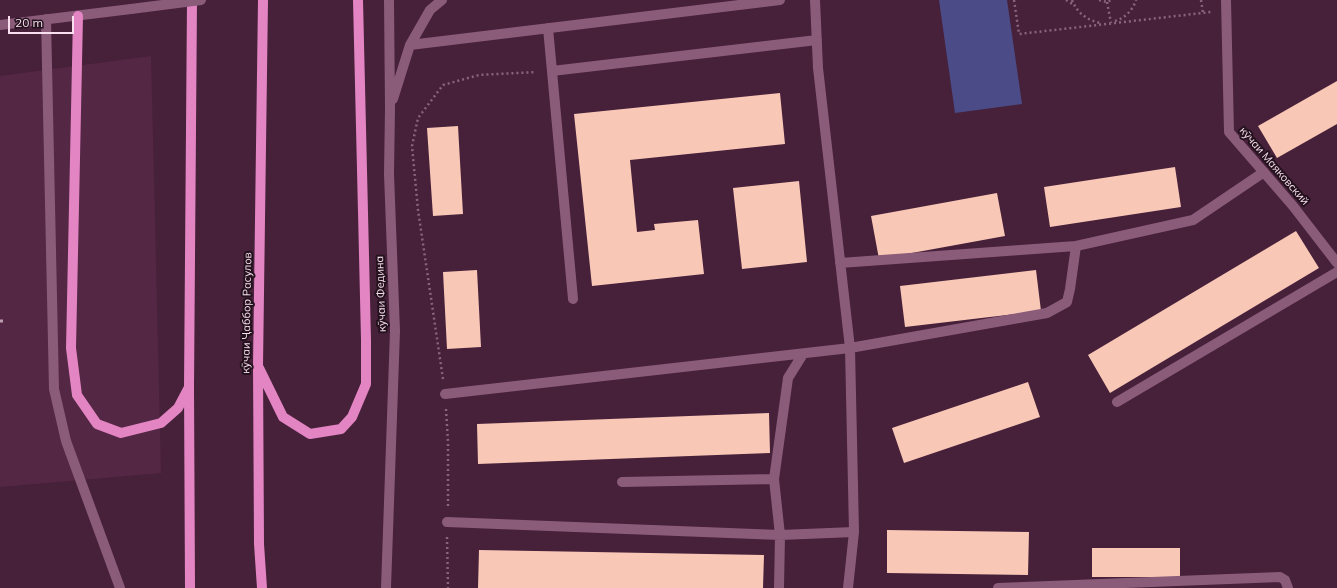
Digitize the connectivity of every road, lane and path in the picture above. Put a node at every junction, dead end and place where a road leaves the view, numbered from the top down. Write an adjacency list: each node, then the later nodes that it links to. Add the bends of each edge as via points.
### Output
1 (192, 0): 38 (main road)
2 (201, 0): 20 (street, bridge)
3 (263, 0): 37 (main road, кӯчаи Ҷаббор Расулов)
4 (358, 0): 37 (main road, via 366,384 352,417 341,429 310,434 283,417)
5 (389, 0): 28 (street, кӯчаи Федина)
6 (442, 0): 26 (street, via 430,10)
7 (780, 0): 24 (street)
8 (815, 0): 25 (street)
9 (1014, 0): 22 (path, via 1020,34)
10 (1066, 0): 18 (path)
11 (1072, 0): 18 (path)
12 (1099, 0): 16 (path)
13 (1110, 0): 16 (path)
14 (1137, 0): 22 (path, via 1129,13)
15 (1201, 0): 19 (path)
16 (1107, 2): 22 (path)
17 (1227, 5): 19 (path); 29 (street, кӯчаи Маяковский, via 1229,132)
18 (1074, 6): 22 (path, via 1090,20)
19 (1203, 13): 22 (path)
20 (78, 16): 21 (street); 38 (main road, via 71,348 77,395 97,424 121,433 161,423 178,408)
21 (46, 19): 23 (street); 46 (street, via 54,389 66,441)
22 (1111, 23)
23 (0, 25)
24 (548, 28): 26 (street); 27 (street)
25 (817, 40): 27 (street); 31 (street)
26 (410, 46): 28 (street)
27 (552, 71): 34 (street); 39 (path, via 479,75 443,84 418,118 412,146)
28 (390, 108): 49 (street, кӯчаи Федина, via 389,174 395,331)
29 (1264, 172): 30 (street, via 1193,220); 32 (street, кӯчаи Маяковский)
30 (1076, 246): 31 (street); 35 (street, via 1067,302 1047,313)
31 (840, 263): 35 (street)
32 (1337, 263)
33 (1337, 272): 40 (street)
34 (573, 299)
35 (850, 348): 36 (street); 44 (street)
36 (803, 354): 39 (street); 41 (street, via 788,378)
37 (258, 366): 48 (main road, кӯчаи Ҷаббор Расулов)
38 (189, 387): 47 (main road)
39 (445, 394): 43 (path)
40 (1118, 402)
41 (774, 480): 42 (street); 45 (street)
42 (622, 482)
43 (448, 522): 45 (street); 50 (path)
44 (854, 532): 45 (street); 52 (street)
45 (780, 535): 51 (street)
46 (120, 588)
47 (190, 588)
48 (262, 588)
49 (386, 588)
50 (448, 588)
51 (779, 588)
52 (848, 588)
53 (998, 588): 54 (street, via 1280,577 1285,580)
54 (1288, 588)

